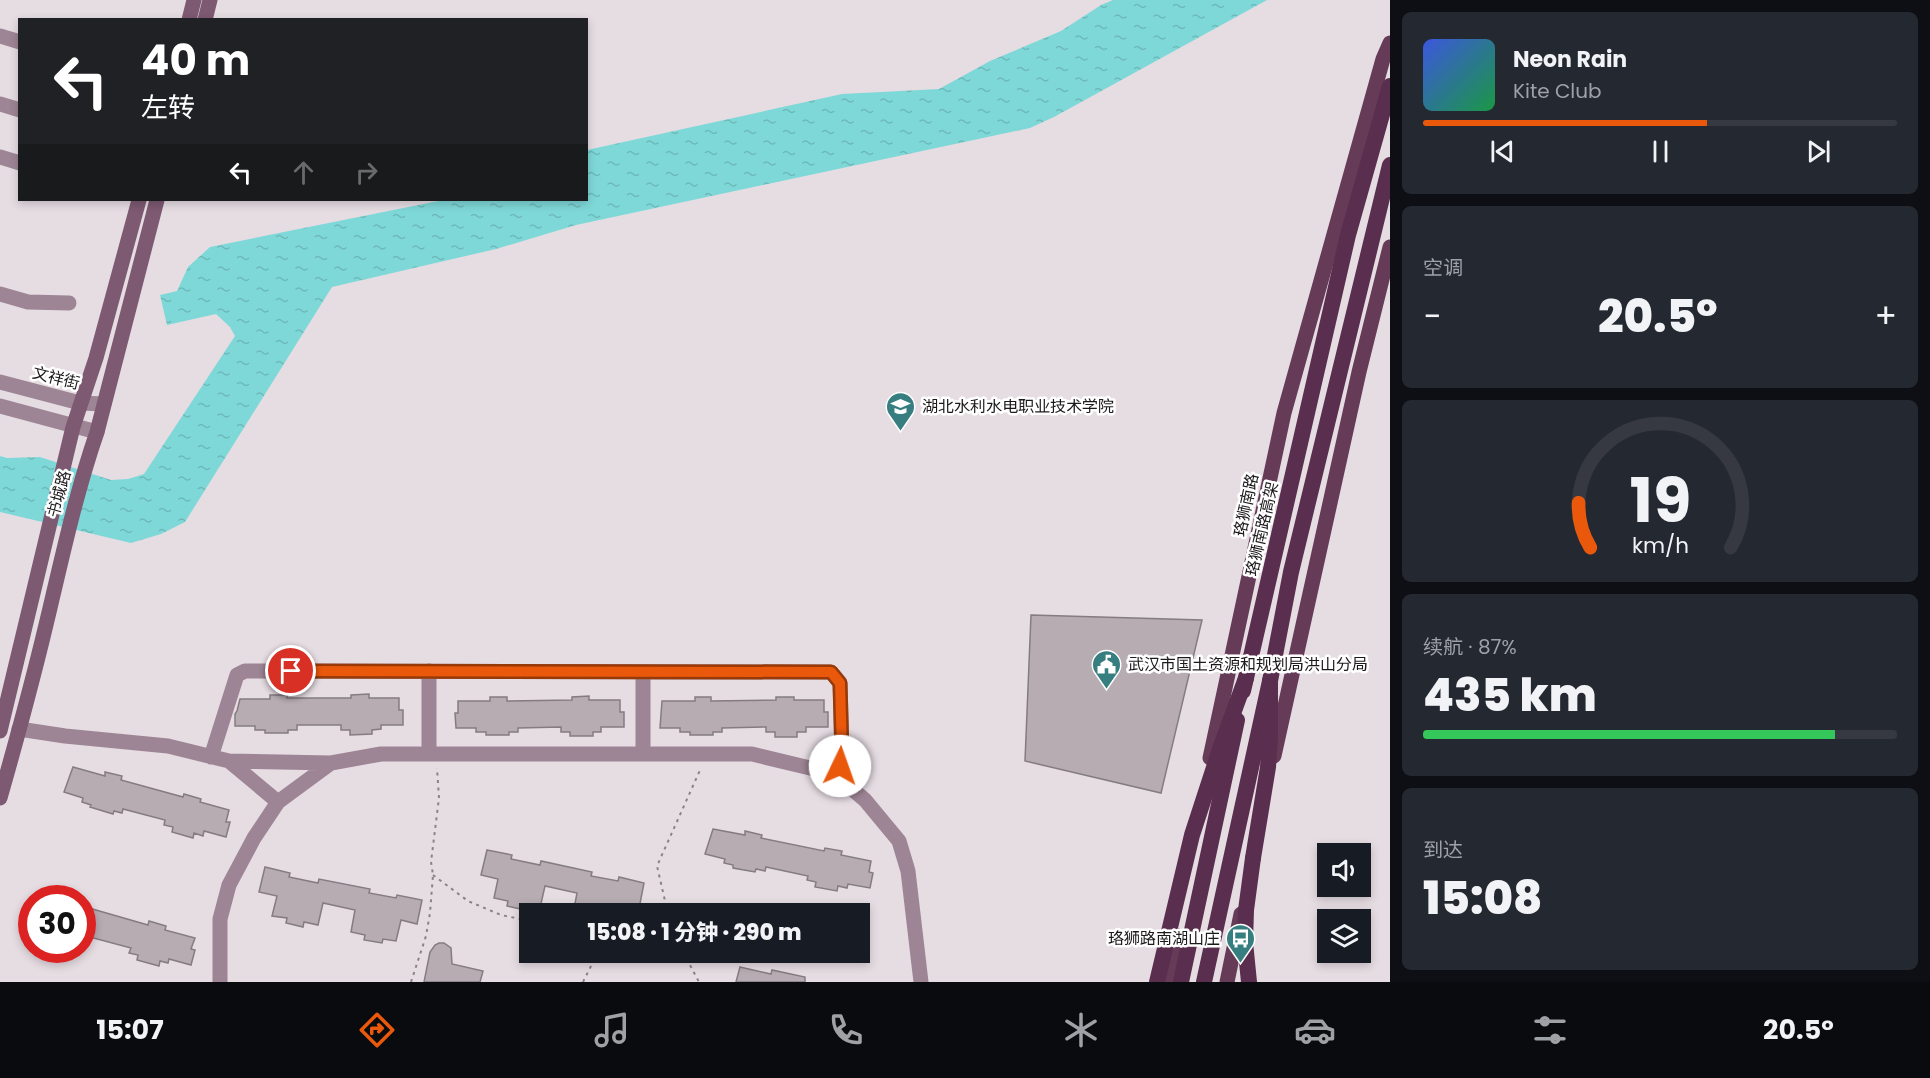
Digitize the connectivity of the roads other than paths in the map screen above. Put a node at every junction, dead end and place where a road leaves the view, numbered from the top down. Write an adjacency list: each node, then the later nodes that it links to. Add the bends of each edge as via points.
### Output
1 (194, 0): 3 (main road)
2 (210, 0): 4 (main road)
3 (190, 18)
4 (206, 18)
5 (0, 36): 6 (street)
6 (18, 41)
7 (1390, 43): 42 (main road, 珞狮南路, via 1284,413 1191,849)
8 (1390, 86): 27 (highway, 珞狮南路高架, via 1348,235)
9 (0, 104): 10 (street)
10 (18, 109)
11 (0, 158): 12 (street)
12 (18, 162)
13 (1390, 165): 28 (highway, via 1291,572)
14 (140, 201): 20 (main road, 书城路)
15 (157, 201): 21 (main road, 书城路)
16 (1390, 247): 45 (main road, via 1359,372)
17 (0, 294): 18 (street, via 28,302)
18 (69, 303)
19 (0, 382): 20 (street, 文祥街)
20 (80, 403): 21 (street, 文祥街); 23 (main road, 书城路)
21 (104, 404): 24 (main road, 书城路)
22 (0, 406): 23 (street)
23 (73, 427): 24 (street); 30 (main road, 书城路)
24 (97, 432): 29 (main road, 书城路, via 86,462)
25 (429, 671): 26 (street); 31 (street); 33 (street, via 244,671 237,675)
26 (643, 672): 32 (street); 36 (street, via 831,672 840,683 842,754)
27 (1246, 678): 41 (highway, bridge, via 1192,835); 43 (highway, 珞狮南路高架, bridge)
28 (1270, 681): 44 (highway, bridge); 46 (highway, bridge, via 1268,766 1246,910)
29 (20, 729): 33 (street, via 168,746); 37 (main road, 书城路)
30 (0, 731)
31 (432, 754): 32 (street); 35 (street, via 381,754)
32 (643, 754): 36 (street, via 752,754)
33 (211, 757): 34 (street)
34 (229, 761): 35 (street); 38 (street)
35 (331, 763): 38 (street)
36 (838, 778): 40 (street, via 865,800 899,841 908,872)
37 (0, 798)
38 (278, 802): 39 (street, via 229,885 220,919)
39 (220, 982)
40 (921, 982)
41 (1157, 982)
42 (1167, 982)
43 (1181, 982)
44 (1204, 982)
45 (1227, 982)
46 (1249, 982)

